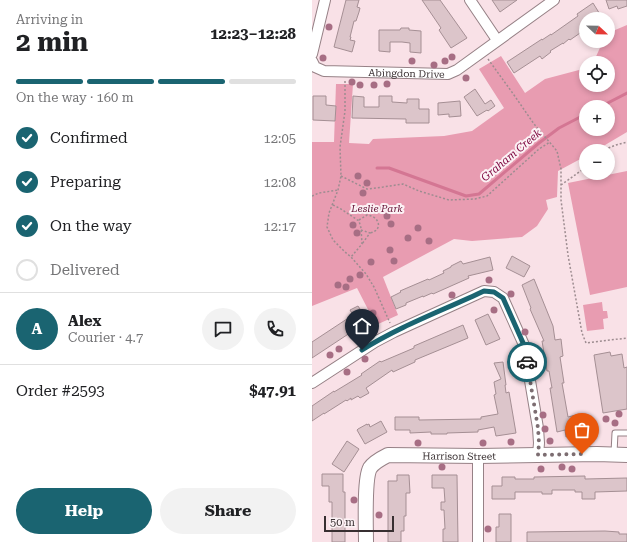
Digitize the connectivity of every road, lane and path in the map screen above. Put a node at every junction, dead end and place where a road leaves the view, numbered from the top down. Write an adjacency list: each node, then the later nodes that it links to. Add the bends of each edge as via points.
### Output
1 (325, 0): 6 (street)
2 (470, 0): 4 (street)
3 (554, 0): 4 (street, Abingdon Drive)
4 (497, 40): 5 (street, Abingdon Drive)
5 (482, 52): 8 (street, Abingdon Drive, via 448,74); 9 (path)
6 (312, 54)
7 (312, 61): 8 (street, Abingdon Drive, via 315,67 324,71)
8 (344, 72): 13 (path, via 345,111 340,147)
9 (550, 142): 13 (path, via 487,196 475,199 449,200 403,184 367,189); 14 (path, via 557,151)
10 (627, 142): 11 (path)
11 (615, 146)
12 (579, 172): 14 (path)
13 (341, 176): 15 (path)
14 (561, 185): 24 (path, via 568,255 586,343)
15 (338, 190): 16 (path); 17 (path)
16 (312, 196)
17 (333, 205): 18 (path); 22 (path, via 327,227 333,240)
18 (359, 221): 19 (path); 20 (path, via 367,215 372,215 376,219 379,224 377,230)
19 (361, 230): 20 (path); 21 (path)
20 (370, 233): 21 (path)
21 (362, 244): 22 (path)
22 (352, 257): 23 (path, via 374,287)
23 (394, 332): 25 (street); 28 (street, via 484,291 494,292 503,298 524,345 538,428)
24 (627, 338)
25 (312, 383)
26 (627, 433): 27 (lane, via 615,434 615,449)
27 (620, 454): 28 (street, Harrison Street)
28 (538, 455): 29 (street, Harrison Street)
29 (478, 456): 30 (street, Harrison Street, via 388,455 378,460 371,468 366,488); 31 (street)
30 (366, 542)
31 (478, 542)

